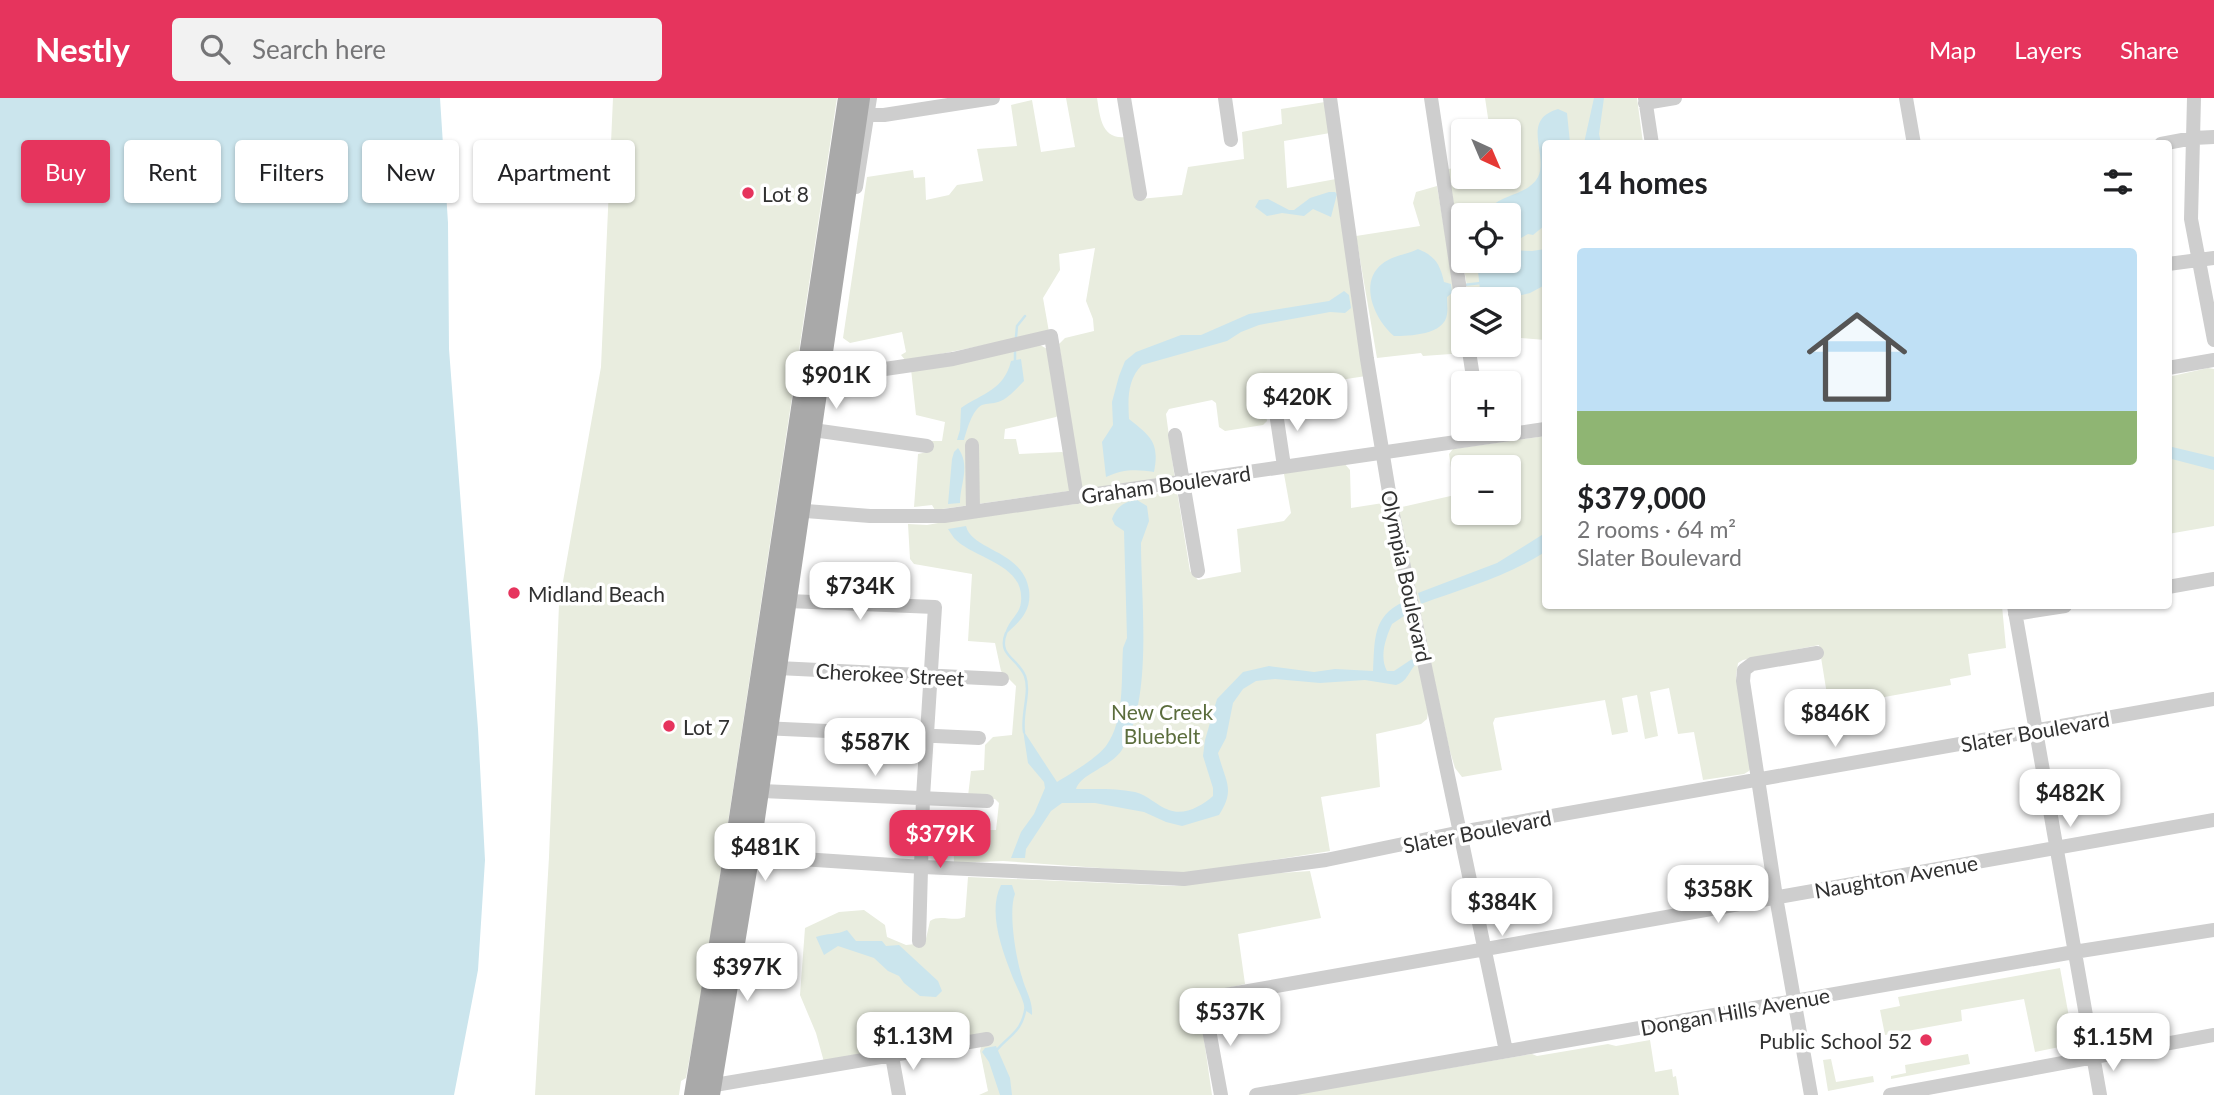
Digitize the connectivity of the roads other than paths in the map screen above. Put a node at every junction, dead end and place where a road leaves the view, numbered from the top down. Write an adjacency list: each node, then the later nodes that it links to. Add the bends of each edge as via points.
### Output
1 (870, 98): 11 (street)
2 (993, 98): 11 (street)
3 (1124, 98): 18 (street)
4 (1225, 98): 14 (street)
5 (1329, 98): 35 (street, Olympia Boulevard)
6 (1431, 98): 22 (street)
7 (1675, 98): 10 (street)
8 (1906, 98): 16 (street)
9 (2194, 98): 13 (street)
10 (1645, 101): 15 (street)
11 (856, 108): 26 (main road); 26 (main road, via 846,203)
12 (2214, 137): 13 (street)
13 (2193, 138): 17 (street); 20 (street, via 2191,219)
14 (1231, 140)
15 (1651, 140)
16 (1913, 140)
17 (2172, 142)
18 (1140, 194)
19 (2214, 258): 20 (street)
20 (2198, 259): 21 (street); 23 (street)
21 (2172, 263)
22 (1460, 287)
23 (2214, 340)
24 (2214, 360): 25 (street)
25 (2172, 367)
26 (811, 375): 29 (main road); 38 (street, via 953,359 1051,336); 39 (main road)
27 (1275, 406): 36 (street)
28 (1542, 429): 30 (street, Graham Boulevard)
29 (813, 430): 34 (street); 39 (main road)
30 (1521, 431)
31 (1175, 435): 37 (street)
32 (1451, 439): 35 (street, Graham Boulevard)
33 (972, 445): 40 (street)
34 (927, 446)
35 (1382, 452): 36 (street, Graham Boulevard); 60 (street, Olympia Boulevard)
36 (1284, 466): 37 (street, Graham Boulevard)
37 (1181, 482): 38 (street, Graham Boulevard); 41 (street)
38 (1077, 497): 40 (street, Graham Boulevard)
39 (793, 510): 40 (street, Graham Boulevard, via 870,516 944,516); 44 (main road); 51 (main road)
40 (973, 511)
41 (1198, 571)
42 (2214, 579): 43 (street)
43 (2172, 586)
44 (788, 601): 47 (main road); 48 (street, via 934,607)
45 (2015, 610): 52 (street)
46 (1817, 653): 55 (street, via 1752,664 1744,670)
47 (778, 668): 48 (street, Cherokee Street); 51 (main road)
48 (929, 675): 49 (street, Cherokee Street); 53 (street)
49 (1002, 679)
50 (2214, 699): 52 (street, Slater Boulevard)
51 (760, 728): 53 (street); 56 (main road); 62 (main road)
52 (2035, 731): 55 (street, Slater Boulevard); 61 (street)
53 (927, 736): 54 (street); 57 (street)
54 (979, 738)
55 (1758, 780): 60 (street, Slater Boulevard); 64 (street)
56 (760, 791): 57 (street); 62 (main road)
57 (923, 797): 58 (street); 63 (street)
58 (987, 800)
59 (2214, 820): 61 (street, Naughton Avenue)
60 (1461, 832): 63 (street, Slater Boulevard, via 1326,860 1184,879); 67 (street, Olympia Boulevard)
61 (2056, 848): 64 (street, Naughton Avenue); 68 (street)
62 (741, 855): 63 (street, Slater Boulevard); 76 (main road)
63 (923, 867): 66 (street)
64 (1776, 897): 67 (street, Naughton Avenue); 69 (street)
65 (2214, 930): 68 (street, Dongan Hills Avenue)
66 (919, 941)
67 (1486, 948): 72 (street, Olympia Boulevard); 79 (street, Naughton Avenue, via 1214,997 1205,1008)
68 (2074, 952): 69 (street, Dongan Hills Avenue); 74 (street)
69 (1795, 1001): 72 (street, Dongan Hills Avenue); 81 (street)
70 (2214, 1035): 74 (street)
71 (986, 1039): 73 (street)
72 (1506, 1051): 80 (street, Dongan Hills Avenue)
73 (892, 1056): 75 (street); 78 (street)
74 (2093, 1057): 82 (street); 83 (street)
75 (746, 1080): 76 (street); 77 (street)
76 (703, 1091)
77 (749, 1095)
78 (899, 1095)
79 (1221, 1095)
80 (1256, 1095)
81 (1811, 1095)
82 (1890, 1095)
83 (2100, 1095)

